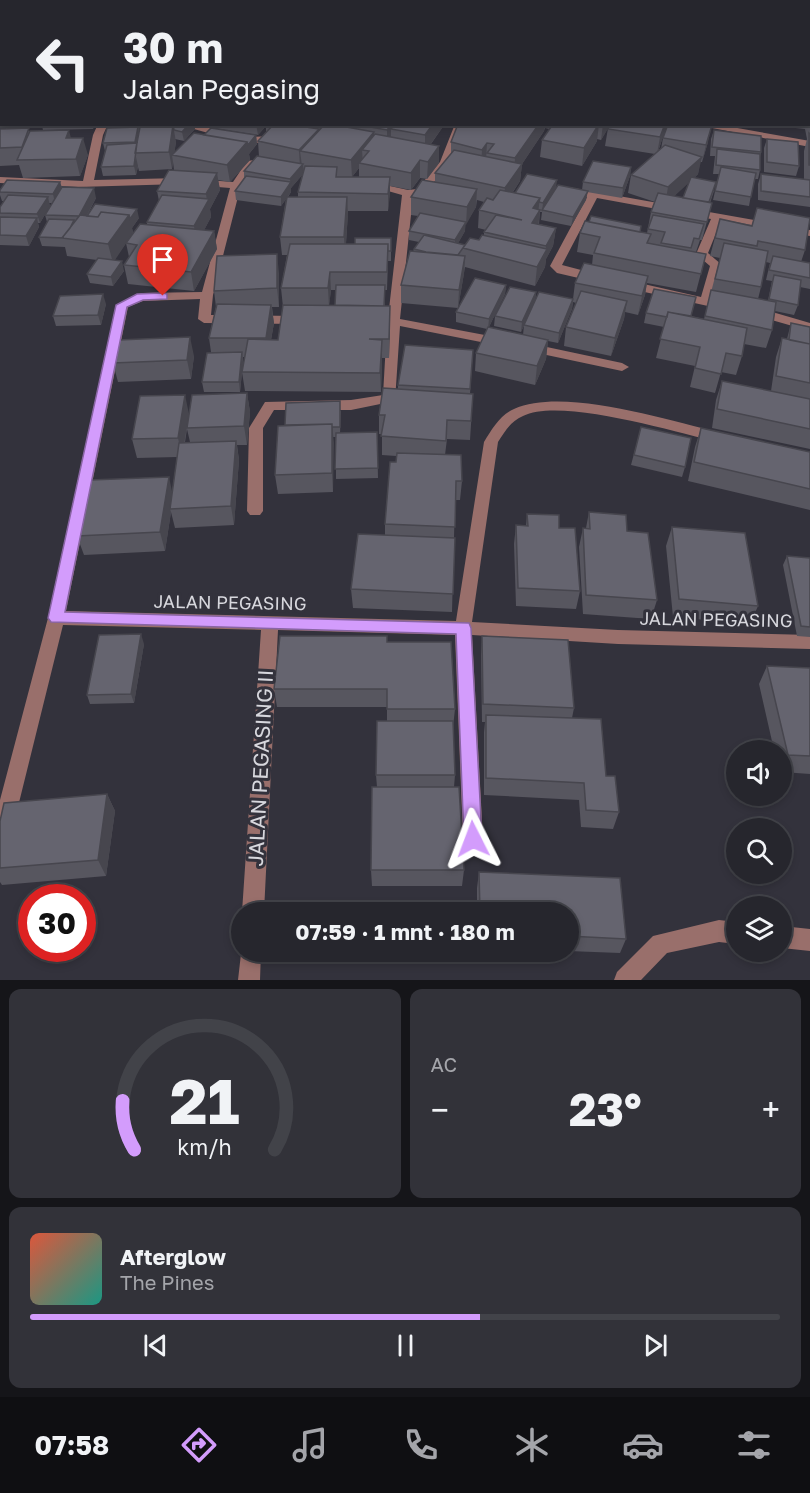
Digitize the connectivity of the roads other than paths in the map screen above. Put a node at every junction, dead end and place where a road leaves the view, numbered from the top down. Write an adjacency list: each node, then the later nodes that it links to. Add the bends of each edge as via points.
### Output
1 (102, 126): 11 (street)
2 (188, 126): 5 (street, via 244,140)
3 (459, 126): 13 (street, via 446,163 420,192)
4 (706, 126): 6 (street)
5 (291, 139)
6 (810, 144)
7 (270, 163): 9 (street, via 253,162)
8 (0, 180): 11 (street)
9 (239, 181): 11 (street); 17 (street)
10 (362, 183): 13 (street)
11 (88, 184)
12 (559, 188): 14 (street)
13 (408, 193): 21 (street)
14 (593, 196): 15 (street); 18 (street, via 557,268)
15 (717, 218): 16 (street); 18 (street, via 702,254 716,266)
16 (810, 233)
17 (207, 295): 19 (street, via 204,319); 26 (street, via 141,297 122,305)
18 (706, 302): 22 (street)
19 (311, 320)
20 (358, 321): 21 (street)
21 (394, 321): 23 (street); 25 (street, via 390,398 351,405 270,405 256,428)
22 (810, 327)
23 (622, 367)
24 (732, 440): 28 (street, via 561,404 530,408 504,422 491,442)
25 (255, 511)
26 (56, 618): 27 (street, JALAN PEGASING); 30 (street)
27 (270, 624): 28 (street, JALAN PEGASING); 32 (street, JALAN PEGASING II)
28 (464, 628): 29 (street, JALAN PEGASING); 31 (street)
29 (810, 642)
30 (0, 839)
31 (473, 839)
32 (254, 902)
33 (726, 932): 38 (street, via 661,944)
34 (792, 938): 35 (street)
35 (810, 940)
36 (250, 962): 37 (street)
37 (249, 980)
38 (625, 980)

